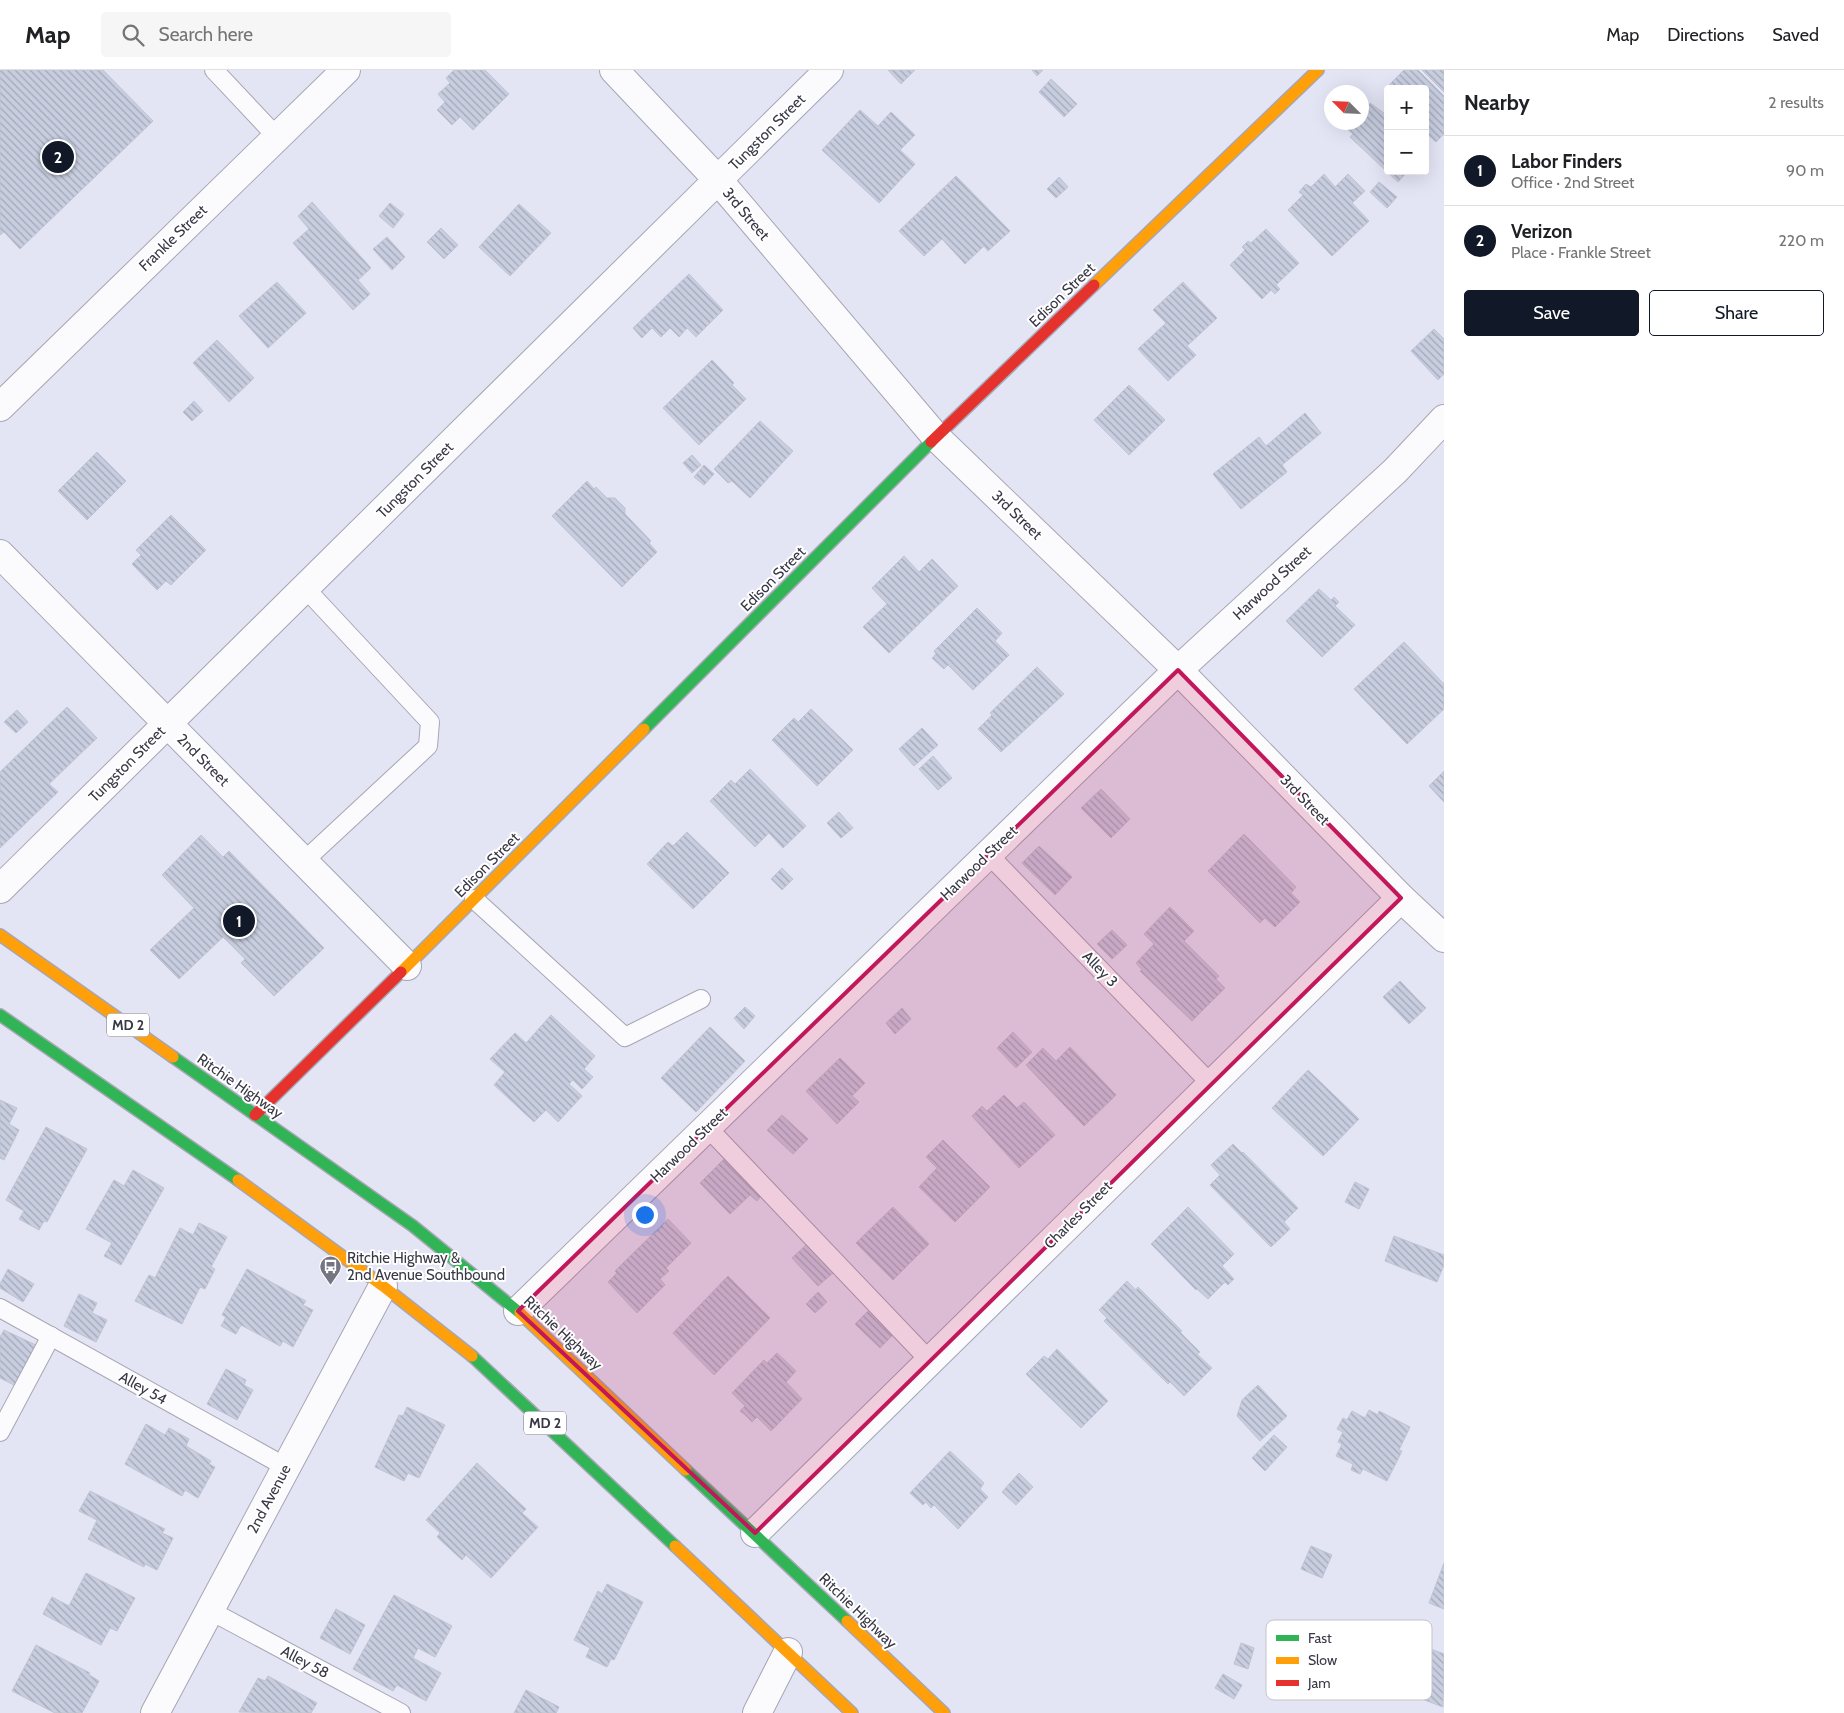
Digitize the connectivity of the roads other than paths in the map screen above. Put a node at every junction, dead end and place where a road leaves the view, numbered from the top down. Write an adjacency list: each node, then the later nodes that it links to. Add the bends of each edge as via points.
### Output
1 (214, 70): 6 (lane)
2 (346, 70): 6 (street, Frankle Street)
3 (614, 70): 7 (street, 3rd Street)
4 (829, 70): 7 (street, Tungston Street)
5 (1318, 70): 10 (main road, Edison Street)
6 (277, 138): 8 (street, Frankle Street)
7 (718, 180): 10 (street, 3rd Street); 12 (street, Tungston Street)
8 (0, 407)
9 (1444, 419): 13 (street, Harwood Street, via 1395,471)
10 (936, 437): 13 (street, 3rd Street); 19 (main road, Edison Street)
11 (0, 554): 14 (street, 2nd Street)
12 (305, 588): 14 (street, Tungston Street); 16 (lane, via 430,722 428,746)
13 (1178, 670): 15 (street, Harwood Street); 18 (street, 3rd Street)
14 (167, 724): 16 (street, 2nd Street); 17 (street, Tungston Street)
15 (988, 854): 25 (lane, Alley 3); 27 (street, Harwood Street)
16 (304, 862): 22 (street, 2nd Street)
17 (0, 889)
18 (1401, 898): 21 (street, 3rd Street); 25 (street, Charles Street)
19 (474, 899): 22 (main road, Edison Street); 23 (lane, via 625,1038)
20 (0, 935): 26 (main road, Ritchie Highway / MD 2)
21 (1444, 938)
22 (407, 966): 26 (main road, Edison Street)
23 (702, 999)
24 (0, 1015): 28 (main road, MD 2, via 213,1162)
25 (1211, 1084): 32 (street, Charles Street)
26 (255, 1114): 30 (main road, Ritchie Highway / MD 2, via 413,1226)
27 (707, 1127): 30 (street, Harwood Street); 32 (lane)
28 (383, 1286): 34 (street, 2nd Avenue); 37 (main road, MD 2, via 478,1361)
29 (0, 1308): 31 (lane, Alley 54)
30 (518, 1311): 35 (main road, Ritchie Highway / MD 2)
31 (51, 1336): 33 (lane); 34 (lane, Alley 54)
32 (930, 1361): 35 (street, Charles Street)
33 (0, 1432)
34 (286, 1467): 36 (street, 2nd Avenue)
35 (755, 1533): 42 (main road, Ritchie Highway / MD 2)
36 (209, 1610): 38 (street, 2nd Avenue); 39 (lane, Alley 58)
37 (788, 1652): 40 (street); 41 (main road, MD 2)
38 (155, 1713)
39 (401, 1713)
40 (757, 1713)
41 (852, 1713)
42 (944, 1713)

